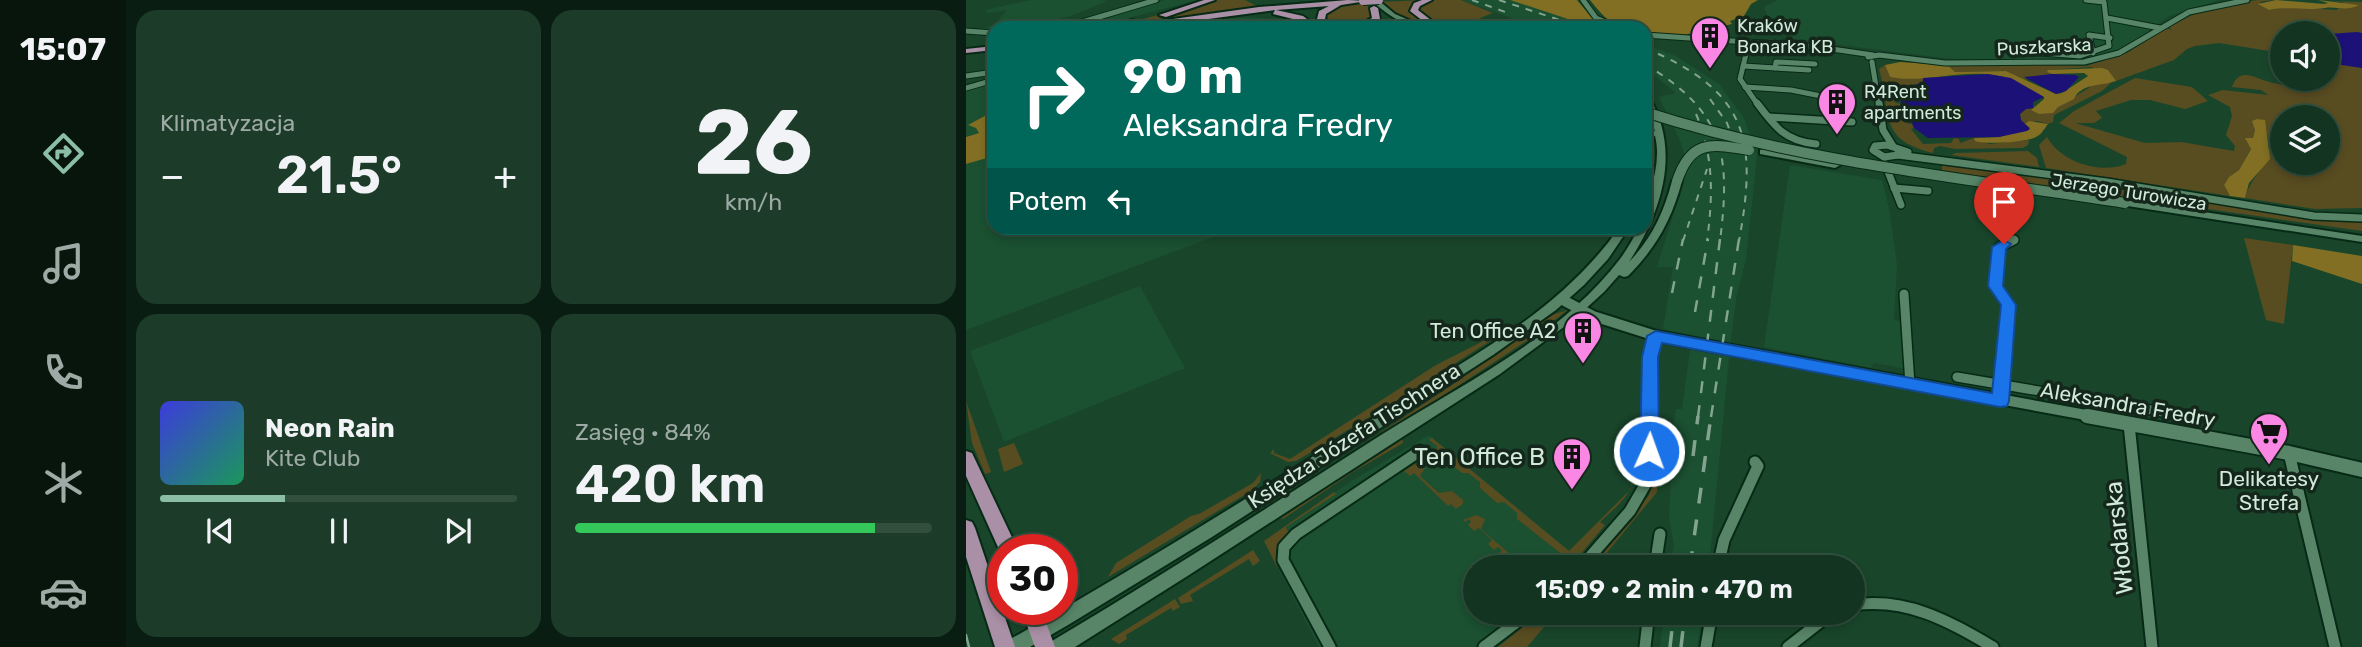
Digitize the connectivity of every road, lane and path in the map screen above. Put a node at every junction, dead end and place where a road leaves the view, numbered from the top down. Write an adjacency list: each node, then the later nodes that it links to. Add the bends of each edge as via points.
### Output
1 (1156, 0): 15 (street)
2 (1212, 0): 16 (main road)
3 (1248, 0): 11 (main road, via 1258,5)
4 (1428, 0): 24 (main road, via 1413,11)
5 (1583, 0): 25 (street)
6 (2086, 0): 9 (street)
7 (2247, 0): 26 (street, Puszkarska, via 2193,11)
8 (1362, 1): 10 (main road, bridge); 11 (main road); 19 (main road, via 1326,9)
9 (2104, 1): 14 (street)
10 (1376, 3): 13 (main road); 20 (main road)
11 (1294, 6): 12 (main road)
12 (1233, 12): 17 (main road); 18 (main road, via 1281,13)
13 (1392, 18): 21 (main road); 22 (main road); 23 (main road)
14 (2106, 18): 26 (street); 30 (street)
15 (1086, 21)
16 (1132, 21)
17 (1172, 21)
18 (1304, 21)
19 (1322, 21)
20 (1372, 21)
21 (1386, 21)
22 (1397, 21)
23 (1402, 21)
24 (1427, 21)
25 (1604, 21)
26 (2160, 28): 37 (street, Puszkarska, via 2119,53 2084,62)
27 (966, 30): 28 (street)
28 (987, 33)
29 (1652, 36): 36 (street, via 1854,51)
30 (2110, 38): 34 (street, via 2109,46); 34 (street, via 2089,35)
31 (987, 49): 32 (main road)
32 (966, 52)
33 (2029, 52): 34 (street)
34 (2093, 53)
35 (1746, 54): 39 (street)
36 (1871, 58): 37 (street, Puszkarska); 42 (street)
37 (1885, 60): 42 (street)
38 (1815, 64): 40 (street, via 1776,62)
39 (1743, 66): 40 (street); 46 (street, via 1740,79)
40 (1775, 68): 41 (street)
41 (1809, 71)
42 (1874, 71): 54 (street)
43 (987, 73): 44 (street)
44 (966, 76)
45 (987, 82): 47 (street)
46 (1745, 87): 48 (street); 51 (street)
47 (966, 88)
48 (1831, 97)
49 (1652, 108): 56 (main road, Księdza Józefa Tischnera)
50 (1652, 114): 67 (main road, Jerzego Turowicza, bridge, via 1788,151)
51 (1769, 117): 53 (street); 57 (street, via 1793,139)
52 (1652, 120): 59 (main road, Jerzego Turowicza, bridge)
53 (1852, 122)
54 (1883, 130): 58 (street); 60 (street)
55 (1652, 134): 56 (main road)
56 (1662, 141): 65 (main road, Księdza Józefa Tischnera)
57 (1816, 144)
58 (1878, 145): 60 (street); 61 (street, via 1873,150)
59 (1763, 152): 67 (main road, Jerzego Turowicza, bridge); 74 (main road, bridge, via 1714,146 1694,149 1684,158 1655,240)
60 (1896, 152): 61 (street); 62 (street); 68 (street, via 2314,216)
61 (1881, 156): 62 (street)
62 (1888, 169): 63 (street)
63 (1895, 188): 64 (street); 66 (street)
64 (1928, 191)
65 (1652, 200)
66 (1902, 205)
67 (2126, 206): 71 (main road, Jerzego Turowicza); 73 (main road, Jerzego Turowicza)
68 (2362, 218)
69 (1619, 235): 76 (main road, Księdza Józefa Tischnera, via 1599,264)
70 (1641, 235): 74 (main road, Księdza Józefa Tischnera)
71 (2362, 239)
72 (2014, 240): 80 (street, via 1999,247 1996,273 1995,286 2008,305)
73 (2362, 246)
74 (1601, 290): 77 (main road, Księdza Józefa Tischnera)
75 (1904, 294): 81 (street)
76 (1561, 299): 77 (street, Aleksandra Fredry); 101 (main road, Księdza Józefa Tischnera)
77 (1579, 309): 78 (street, Aleksandra Fredry); 104 (main road, Księdza Józefa Tischnera, via 1228,543)
78 (1656, 336): 81 (street, Aleksandra Fredry); 93 (street, via 1650,357 1651,426 1645,485)
79 (1957, 377): 80 (street)
80 (2000, 384): 82 (street); 83 (street)
81 (1910, 385): 82 (street, Aleksandra Fredry)
82 (2000, 401): 84 (street, Aleksandra Fredry)
83 (2192, 417)
84 (2129, 424): 86 (street, Aleksandra Fredry); 111 (street, Włodarska)
85 (1420, 450): 105 (street, via 1296,534 1284,547 1283,560)
86 (2289, 453): 89 (street, Aleksandra Fredry); 112 (street)
87 (966, 458): 91 (main road)
88 (1755, 462): 95 (street, via 1755,476 1726,531)
89 (2362, 470)
90 (966, 528): 102 (main road)
91 (1002, 534)
92 (1660, 534): 94 (street)
93 (1591, 555)
94 (1657, 555)
95 (1721, 555)
96 (1865, 604): 110 (street, via 1913,607)
97 (1513, 625): 106 (street)
98 (1648, 625): 107 (street)
99 (1710, 625): 108 (street)
100 (1814, 625): 109 (street)
101 (1043, 639): 103 (main road, Księdza Józefa Tischnera)
102 (1005, 647)
103 (1013, 647)
104 (1058, 647)
105 (1330, 647)
106 (1484, 647)
107 (1645, 647)
108 (1706, 647)
109 (1788, 647)
110 (1993, 647)
111 (2152, 647)
112 (2335, 647)

